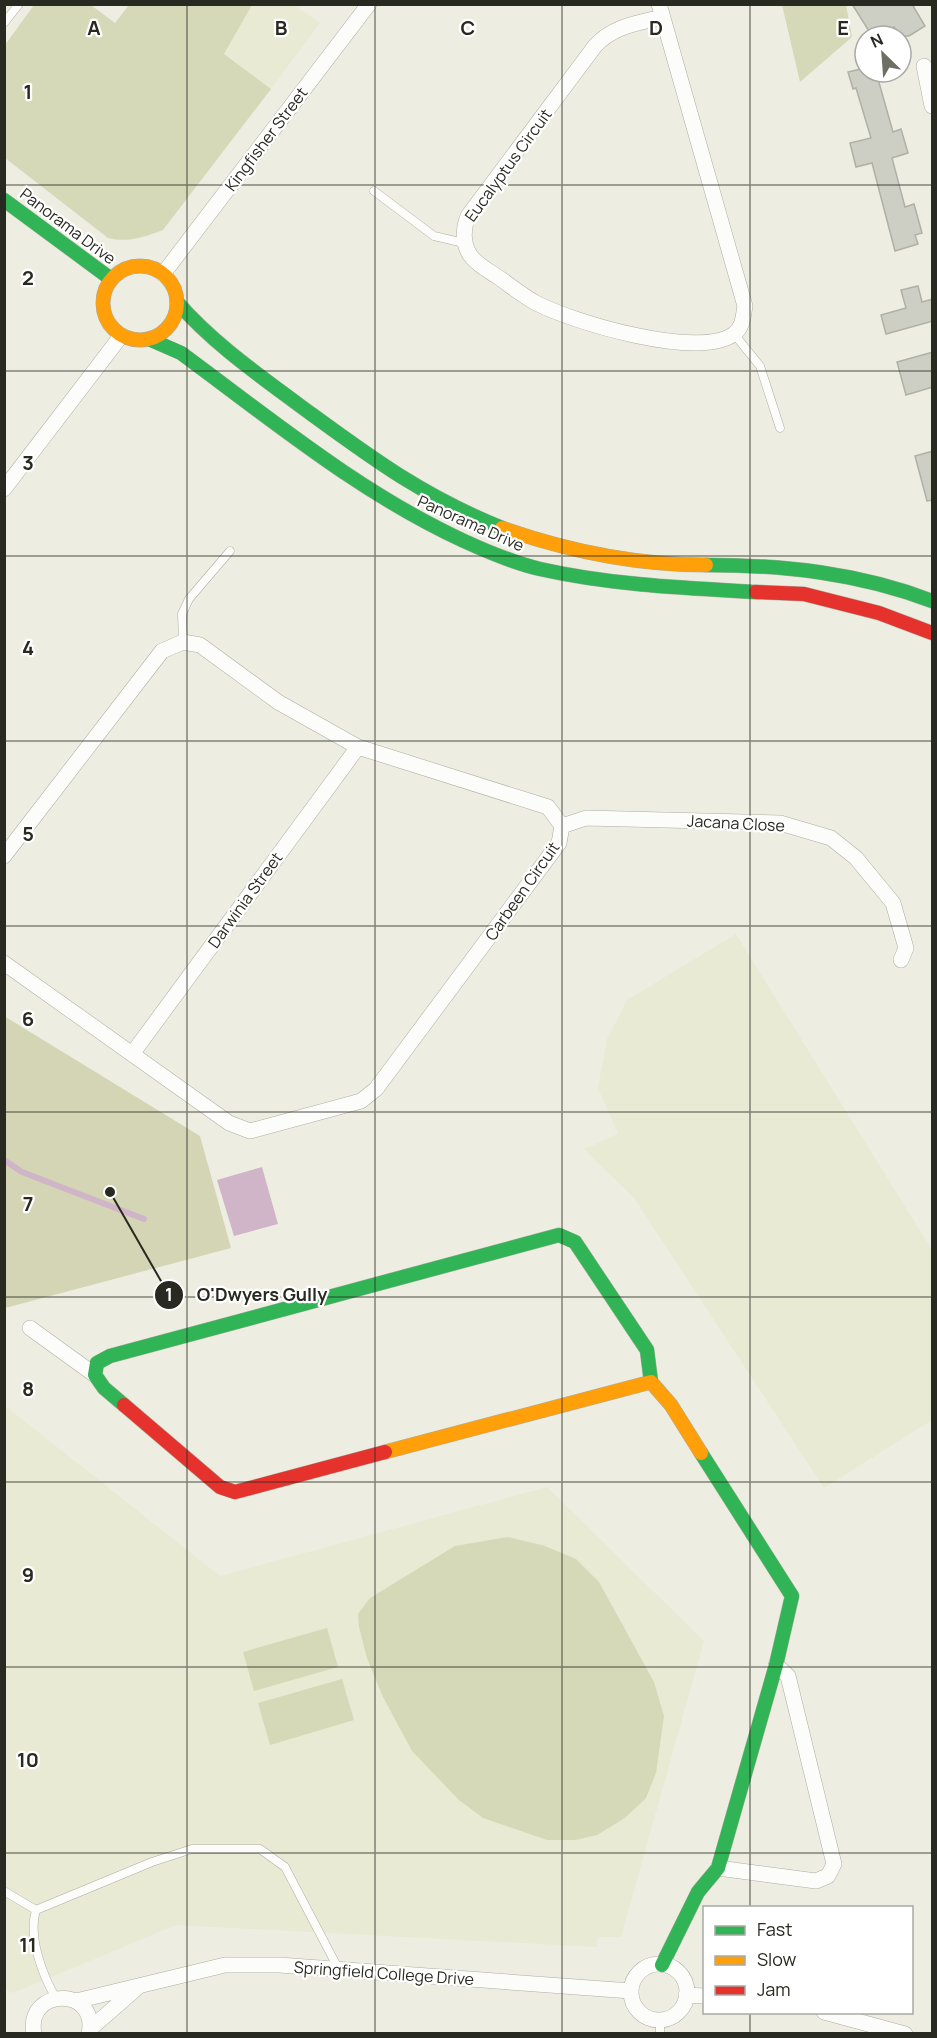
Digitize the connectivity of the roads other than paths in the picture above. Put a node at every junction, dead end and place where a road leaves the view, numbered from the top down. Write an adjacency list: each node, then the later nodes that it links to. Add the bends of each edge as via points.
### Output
1 (19, 4): 4 (lane)
2 (369, 4): 10 (street, Kingfisher Street)
3 (661, 10): 9 (street, Eucalyptus Circuit, via 606,34 468,216); 13 (street, Eucalyptus Circuit, via 745,306 742,325)
4 (4, 23)
5 (924, 66): 6 (street)
6 (933, 106)
7 (374, 191): 9 (lane, via 434,236)
8 (4, 200): 11 (street, Panorama Drive)
9 (464, 243): 13 (street, Eucalyptus Circuit, via 482,266 536,303 621,334 693,343 718,342)
10 (163, 274): 11 (street, via 142,266 130,267); 12 (street, via 171,282)
11 (111, 279): 14 (street, via 102,299 102,310 112,329)
12 (177, 302): 15 (street, via 170,326); 19 (street, Panorama Drive, via 208,338 382,466 450,507 496,526 560,547 661,564 817,571)
13 (734, 334): 16 (lane, via 760,366)
14 (121, 336): 15 (street); 17 (street)
15 (149, 339): 20 (street, Panorama Drive, via 182,353 354,480 421,521 493,554 538,569 635,586 804,594 879,613)
16 (780, 428)
17 (4, 489)
18 (230, 551): 21 (lane, via 189,600 182,614)
19 (933, 601)
20 (933, 633)
21 (183, 642): 22 (street, Carbeen Circuit, via 200,645 278,702); 24 (street, via 162,651)
22 (358, 747): 23 (street, Carbeen Circuit, via 548,807); 27 (street, Darwinia Street)
23 (562, 826): 25 (street, Jacana Close, via 586,818 780,823 831,838 856,858 893,903 906,948); 27 (street, Carbeen Circuit, via 559,843 376,1089 361,1101 250,1131 229,1123)
24 (4, 856)
25 (901, 960)
26 (4, 963): 27 (street, Carbeen Circuit)
27 (132, 1054)
28 (30, 1328): 29 (street)
29 (94, 1375): 30 (street, via 104,1388 220,1486 236,1492); 30 (street, via 97,1363 110,1356 559,1234 575,1242 647,1350)
30 (651, 1382): 31 (street, via 671,1405 792,1596)
31 (776, 1665): 32 (street); 32 (street, via 788,1676 834,1864 828,1876 816,1881)
32 (718, 1868): 35 (street, via 698,1892)
33 (4, 1891): 34 (lane)
34 (36, 1910): 36 (lane, via 192,1849 260,1849 285,1867); 41 (lane, via 32,1922 34,1940)
35 (662, 1965): 38 (street, via 641,1971); 39 (street, via 683,1978)
36 (339, 1970): 37 (street, Springfield College Drive, via 225,1965); 38 (street, Springfield College Drive)
37 (140, 1985): 42 (street, Springfield College Drive); 45 (street, Springfield College Drive)
38 (631, 1990): 44 (street, via 636,2008)
39 (686, 1995): 40 (street); 44 (street, via 681,2009)
40 (703, 1996)
41 (56, 1998): 42 (street); 46 (street, via 38,2010)
42 (76, 2001): 45 (street, via 88,2013)
43 (828, 2014): 47 (street)
44 (660, 2027)
45 (90, 2032)
46 (34, 2034)
47 (905, 2034)

